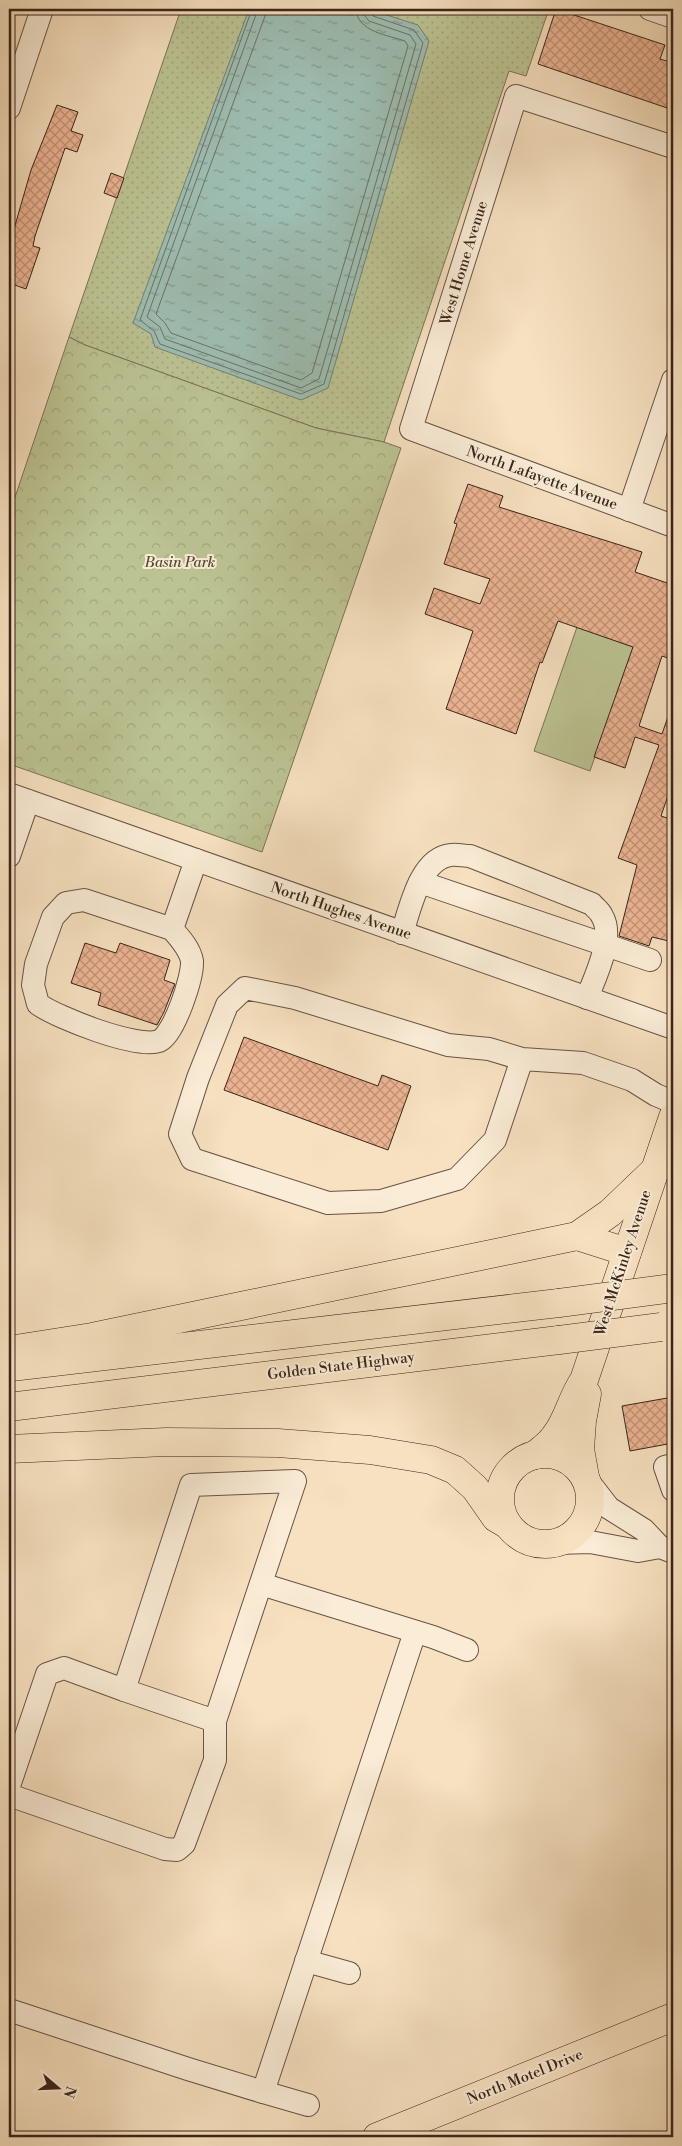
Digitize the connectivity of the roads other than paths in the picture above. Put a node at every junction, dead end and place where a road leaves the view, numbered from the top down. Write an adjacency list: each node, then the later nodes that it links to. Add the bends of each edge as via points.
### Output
1 (42, 9): 4 (street)
2 (650, 9): 3 (street)
3 (673, 17)
4 (9, 108)
5 (673, 147): 7 (street, West Home Avenue, via 516,96)
6 (673, 380): 8 (street)
7 (411, 430): 8 (street, North Lafayette Avenue)
8 (629, 510): 9 (street, North Lafayette Avenue)
9 (673, 526)
10 (18, 798): 11 (street); 12 (street, North Hughes Avenue)
11 (9, 856)
12 (196, 860): 14 (street); 15 (street, North Hughes Avenue)
13 (420, 882): 15 (street); 16 (street); 16 (street, via 434,861 450,854 470,856 592,904 607,928)
14 (172, 929): 14 (street, via 185,944 192,961 173,1026 161,1040 143,1043 123,1038 52,1014 38,1004 33,985 36,964 53,917 66,903 84,900)
15 (402, 933): 18 (street, North Hughes Avenue)
16 (605, 946): 17 (street); 18 (street)
17 (650, 960)
18 (587, 998): 19 (street, North Hughes Avenue)
19 (673, 1028)
20 (522, 1059): 20 (street, via 489,1049 448,1045 296,998 245,988 227,1005 180,1134 192,1159 328,1203 380,1201 457,1179 495,1140); 21 (street, via 583,1063 632,1080)
21 (673, 1102)
22 (673, 1117): 23 (main road, West McKinley Avenue)
23 (654, 1171): 24 (main road, via 610,1213); 25 (main road, West McKinley Avenue)
24 (577, 1236): 25 (main road); 28 (main road, via 101,1335)
25 (627, 1252): 30 (main road, West McKinley Avenue)
26 (673, 1288): 29 (main road, bridge)
27 (667, 1327): 31 (main road, Golden State Highway, bridge)
28 (9, 1350)
29 (9, 1368)
30 (584, 1380): 33 (main road, West McKinley Avenue, via 574,1394 555,1437); 35 (main road, West McKinley Avenue, via 587,1397 580,1449)
31 (9, 1407)
32 (9, 1449): 37 (main road, via 166,1442 278,1443 370,1450 431,1460 456,1470 475,1488 496,1518)
33 (535, 1455): 35 (main road, via 550,1454 564,1458); 37 (main road, West McKinley Avenue, via 521,1460 503,1482 500,1497)
34 (673, 1465): 36 (street, via 666,1467)
35 (585, 1477): 38 (main road, West McKinley Avenue, via 590,1497 586,1517 569,1538); 39 (street, via 609,1508 644,1530)
36 (673, 1490)
37 (508, 1525): 38 (main road, via 529,1542)
38 (556, 1543): 39 (street, via 590,1542 638,1551)
39 (667, 1550)
40 (261, 1584): 41 (street); 43 (street, via 295,1481 191,1485); 44 (street)
41 (415, 1632): 42 (street); 47 (street)
42 (467, 1650)
43 (124, 1690): 44 (street); 45 (street, via 64,1668 47,1674)
44 (215, 1721): 46 (street, via 215,1760 184,1844 177,1850 165,1849)
45 (9, 1786)
46 (9, 1795)
47 (306, 1961): 48 (street); 51 (street)
48 (349, 1973)
49 (9, 2010): 51 (street)
50 (673, 2017): 53 (main road, North Motel Drive)
51 (263, 2092): 52 (street)
52 (308, 2105)
53 (377, 2137)

